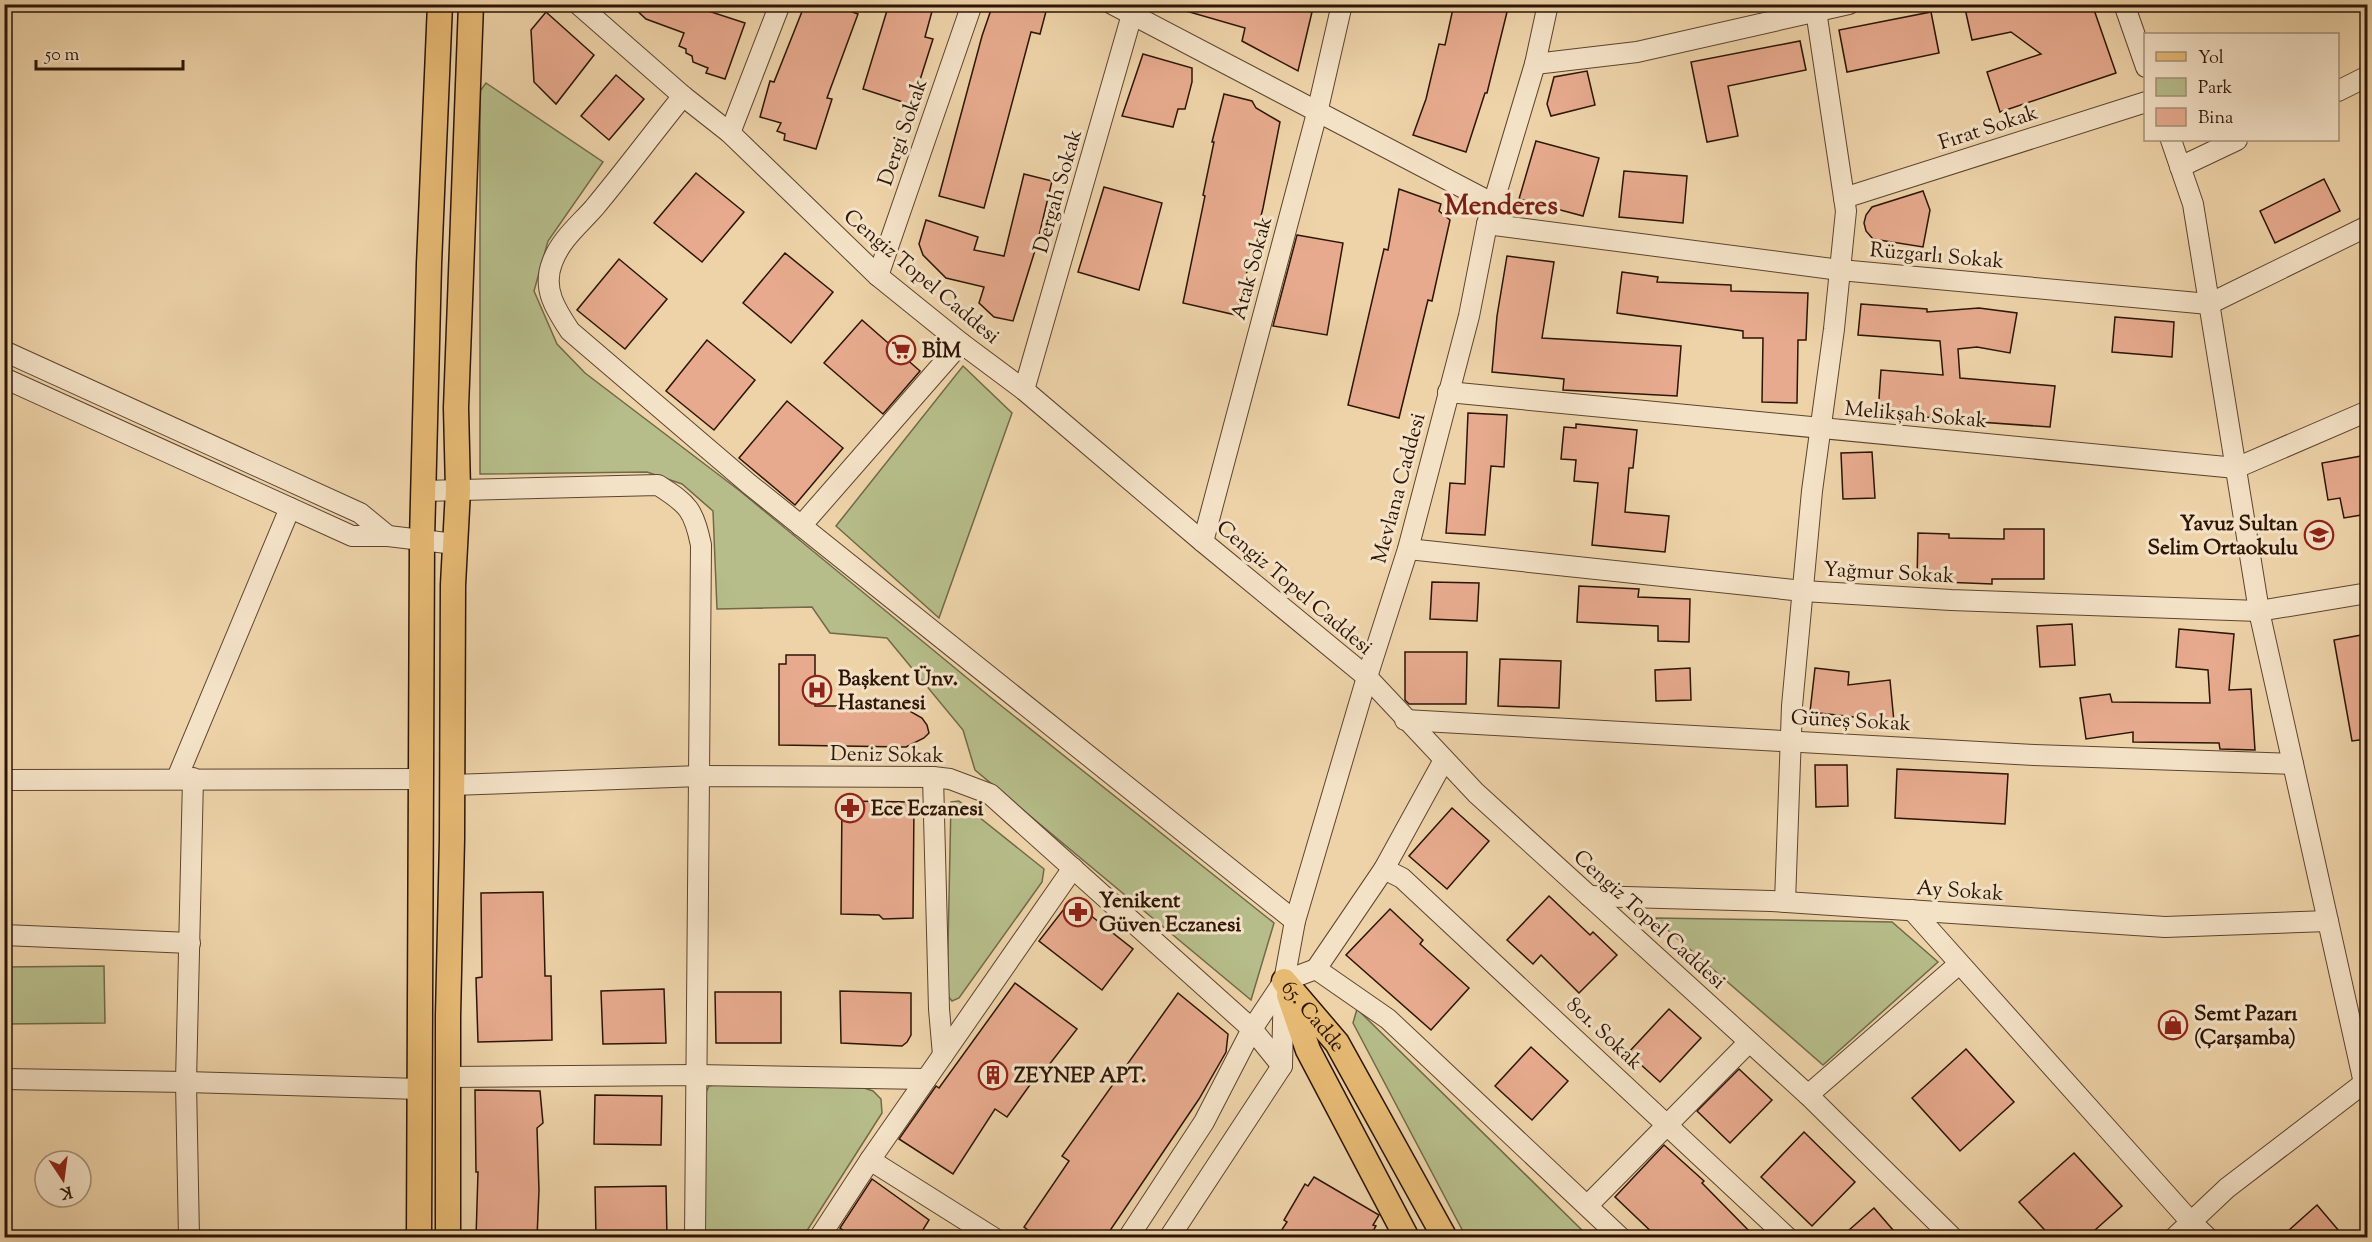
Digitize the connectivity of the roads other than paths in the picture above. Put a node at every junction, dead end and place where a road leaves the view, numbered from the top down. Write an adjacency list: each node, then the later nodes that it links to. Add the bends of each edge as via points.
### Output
1 (440, 4): 40 (main road)
2 (471, 4): 39 (main road, via 456,408)
3 (780, 4): 20 (street)
4 (972, 4): 29 (street, Dergi Sokak)
5 (1112, 4): 12 (street)
6 (1342, 4): 19 (street, Atak Sokak)
7 (1548, 4): 13 (street, Mevlana Caddesi)
8 (1849, 4): 11 (street)
9 (2124, 4): 14 (street)
10 (589, 8): 17 (street, Cengiz Topel Caddesi)
11 (1815, 8): 13 (street, via 1636,52); 24 (street)
12 (1133, 10): 19 (street); 34 (street, Dergah Sokak)
13 (1535, 64): 25 (street, Mevlana Caddesi)
14 (2144, 64)
15 (2367, 76): 16 (street)
16 (2339, 90)
17 (683, 96): 20 (street, Cengiz Topel Caddesi); 42 (street, via 564,240 551,264 549,286 553,306 570,331)
18 (2144, 102): 24 (street, Fırat Sokak)
19 (1317, 113): 25 (street); 45 (street, Atak Sokak)
20 (730, 133): 29 (street, Cengiz Topel Caddesi)
21 (2170, 141): 23 (street)
22 (2235, 141): 23 (street)
23 (2180, 167): 30 (street, via 2193,204)
24 (1844, 198): 28 (street)
25 (1494, 204): 26 (street, Mevlana Caddesi)
26 (1487, 224): 28 (street, Rüzgarlı Sokak); 35 (street, Mevlana Caddesi, via 1469,316)
27 (2367, 226): 30 (street)
28 (1840, 270): 30 (street, Rüzgarlı Sokak); 37 (street)
29 (878, 276): 31 (street, Cengiz Topel Caddesi)
30 (2209, 304): 38 (street)
31 (961, 343): 34 (street, Cengiz Topel Caddesi); 42 (street)
32 (4, 351): 43 (street, via 360,513)
33 (4, 378): 41 (street)
34 (1024, 390): 45 (street, Cengiz Topel Caddesi)
35 (1448, 392): 37 (street, Melikşah Sokak); 47 (street, Mevlana Caddesi)
36 (2367, 411): 38 (street, Melikşah Sokak)
37 (1821, 429): 38 (street, Melikşah Sokak); 48 (street)
38 (2236, 468): 50 (street)
39 (458, 490): 40 (street); 46 (main road); 56 (street, via 658,485 679,498 696,519 700,545)
40 (423, 491): 44 (main road)
41 (290, 508): 43 (street, via 352,536); 58 (street)
42 (801, 526): 67 (street)
43 (388, 536): 44 (street)
44 (422, 540): 46 (street); 59 (main road)
45 (1203, 542): 51 (street, Cengiz Topel Caddesi)
46 (455, 544): 61 (main road)
47 (1408, 549): 48 (street, Yağmur Sokak); 51 (street, Mevlana Caddesi)
48 (1803, 591): 50 (street, Yağmur Sokak); 53 (street)
49 (2367, 593): 50 (street, Yağmur Sokak)
50 (2259, 611): 55 (street)
51 (1367, 677): 52 (street, Cengiz Topel Caddesi); 67 (street, Mevlana Caddesi)
52 (1405, 720): 53 (street, Güneş Sokak); 54 (street, Cengiz Topel Caddesi)
53 (1791, 740): 55 (street, Güneş Sokak, via 2034,755); 65 (street)
54 (1444, 760): 63 (street); 64 (street, Cengiz Topel Caddesi)
55 (2293, 764): 68 (street)
56 (700, 776): 57 (street, Deniz Sokak); 61 (street, Deniz Sokak); 78 (street)
57 (933, 777): 62 (street, Deniz Sokak, via 950,778 990,794); 76 (street)
58 (185, 778): 59 (street); 60 (street); 70 (street)
59 (420, 779): 84 (main road)
60 (4, 780)
61 (452, 785): 79 (main road)
62 (1073, 868): 74 (street, Deniz Sokak); 76 (street)
63 (1384, 869): 72 (street); 86 (street, 801. Sokak, via 1402,878)
64 (1589, 896): 65 (street, Ay Sokak); 75 (street, Cengiz Topel Caddesi)
65 (1785, 902): 66 (street, Ay Sokak)
66 (1912, 910): 68 (street, Ay Sokak, via 2165,927); 71 (street)
67 (1296, 921): 73 (street, Mevlana Caddesi)
68 (2328, 921): 82 (street)
69 (4, 935): 70 (street)
70 (190, 943): 83 (street)
71 (1959, 964): 85 (street); 89 (street)
72 (1316, 969): 73 (street); 88 (street, via 1388,1019)
73 (1284, 981): 74 (street); 77 (street); 98 (main road, 65. Cadde, via 1308,1050); 99 (main road, 65. Cadde, via 1337,1043)
74 (1252, 1029): 77 (street, Deniz Sokak); 96 (street, via 1204,1122)
75 (1749, 1042): 85 (street, Cengiz Topel Caddesi); 86 (street)
76 (943, 1055): 81 (street)
77 (1282, 1066): 97 (street)
78 (697, 1075): 79 (street); 81 (street); 93 (street)
79 (448, 1077): 92 (main road)
80 (4, 1079): 83 (street)
81 (926, 1079): 87 (street)
82 (2366, 1081): 89 (street, via 2227,1188)
83 (186, 1082): 84 (street); 90 (street)
84 (419, 1089): 91 (main road)
85 (1808, 1095): 102 (street, Cengiz Topel Caddesi)
86 (1668, 1124): 88 (street); 101 (street, 801. Sokak)
87 (870, 1160): 94 (street); 95 (street)
88 (1588, 1205): 100 (street)
89 (2191, 1222): 103 (street); 104 (street)
90 (189, 1238)
91 (419, 1238)
92 (448, 1238)
93 (696, 1238)
94 (819, 1238)
95 (994, 1238)
96 (1128, 1238)
97 (1169, 1238)
98 (1407, 1238)
99 (1445, 1238)
100 (1621, 1238)
101 (1788, 1238)
102 (1953, 1238)
103 (2174, 1238)
104 (2208, 1238)

